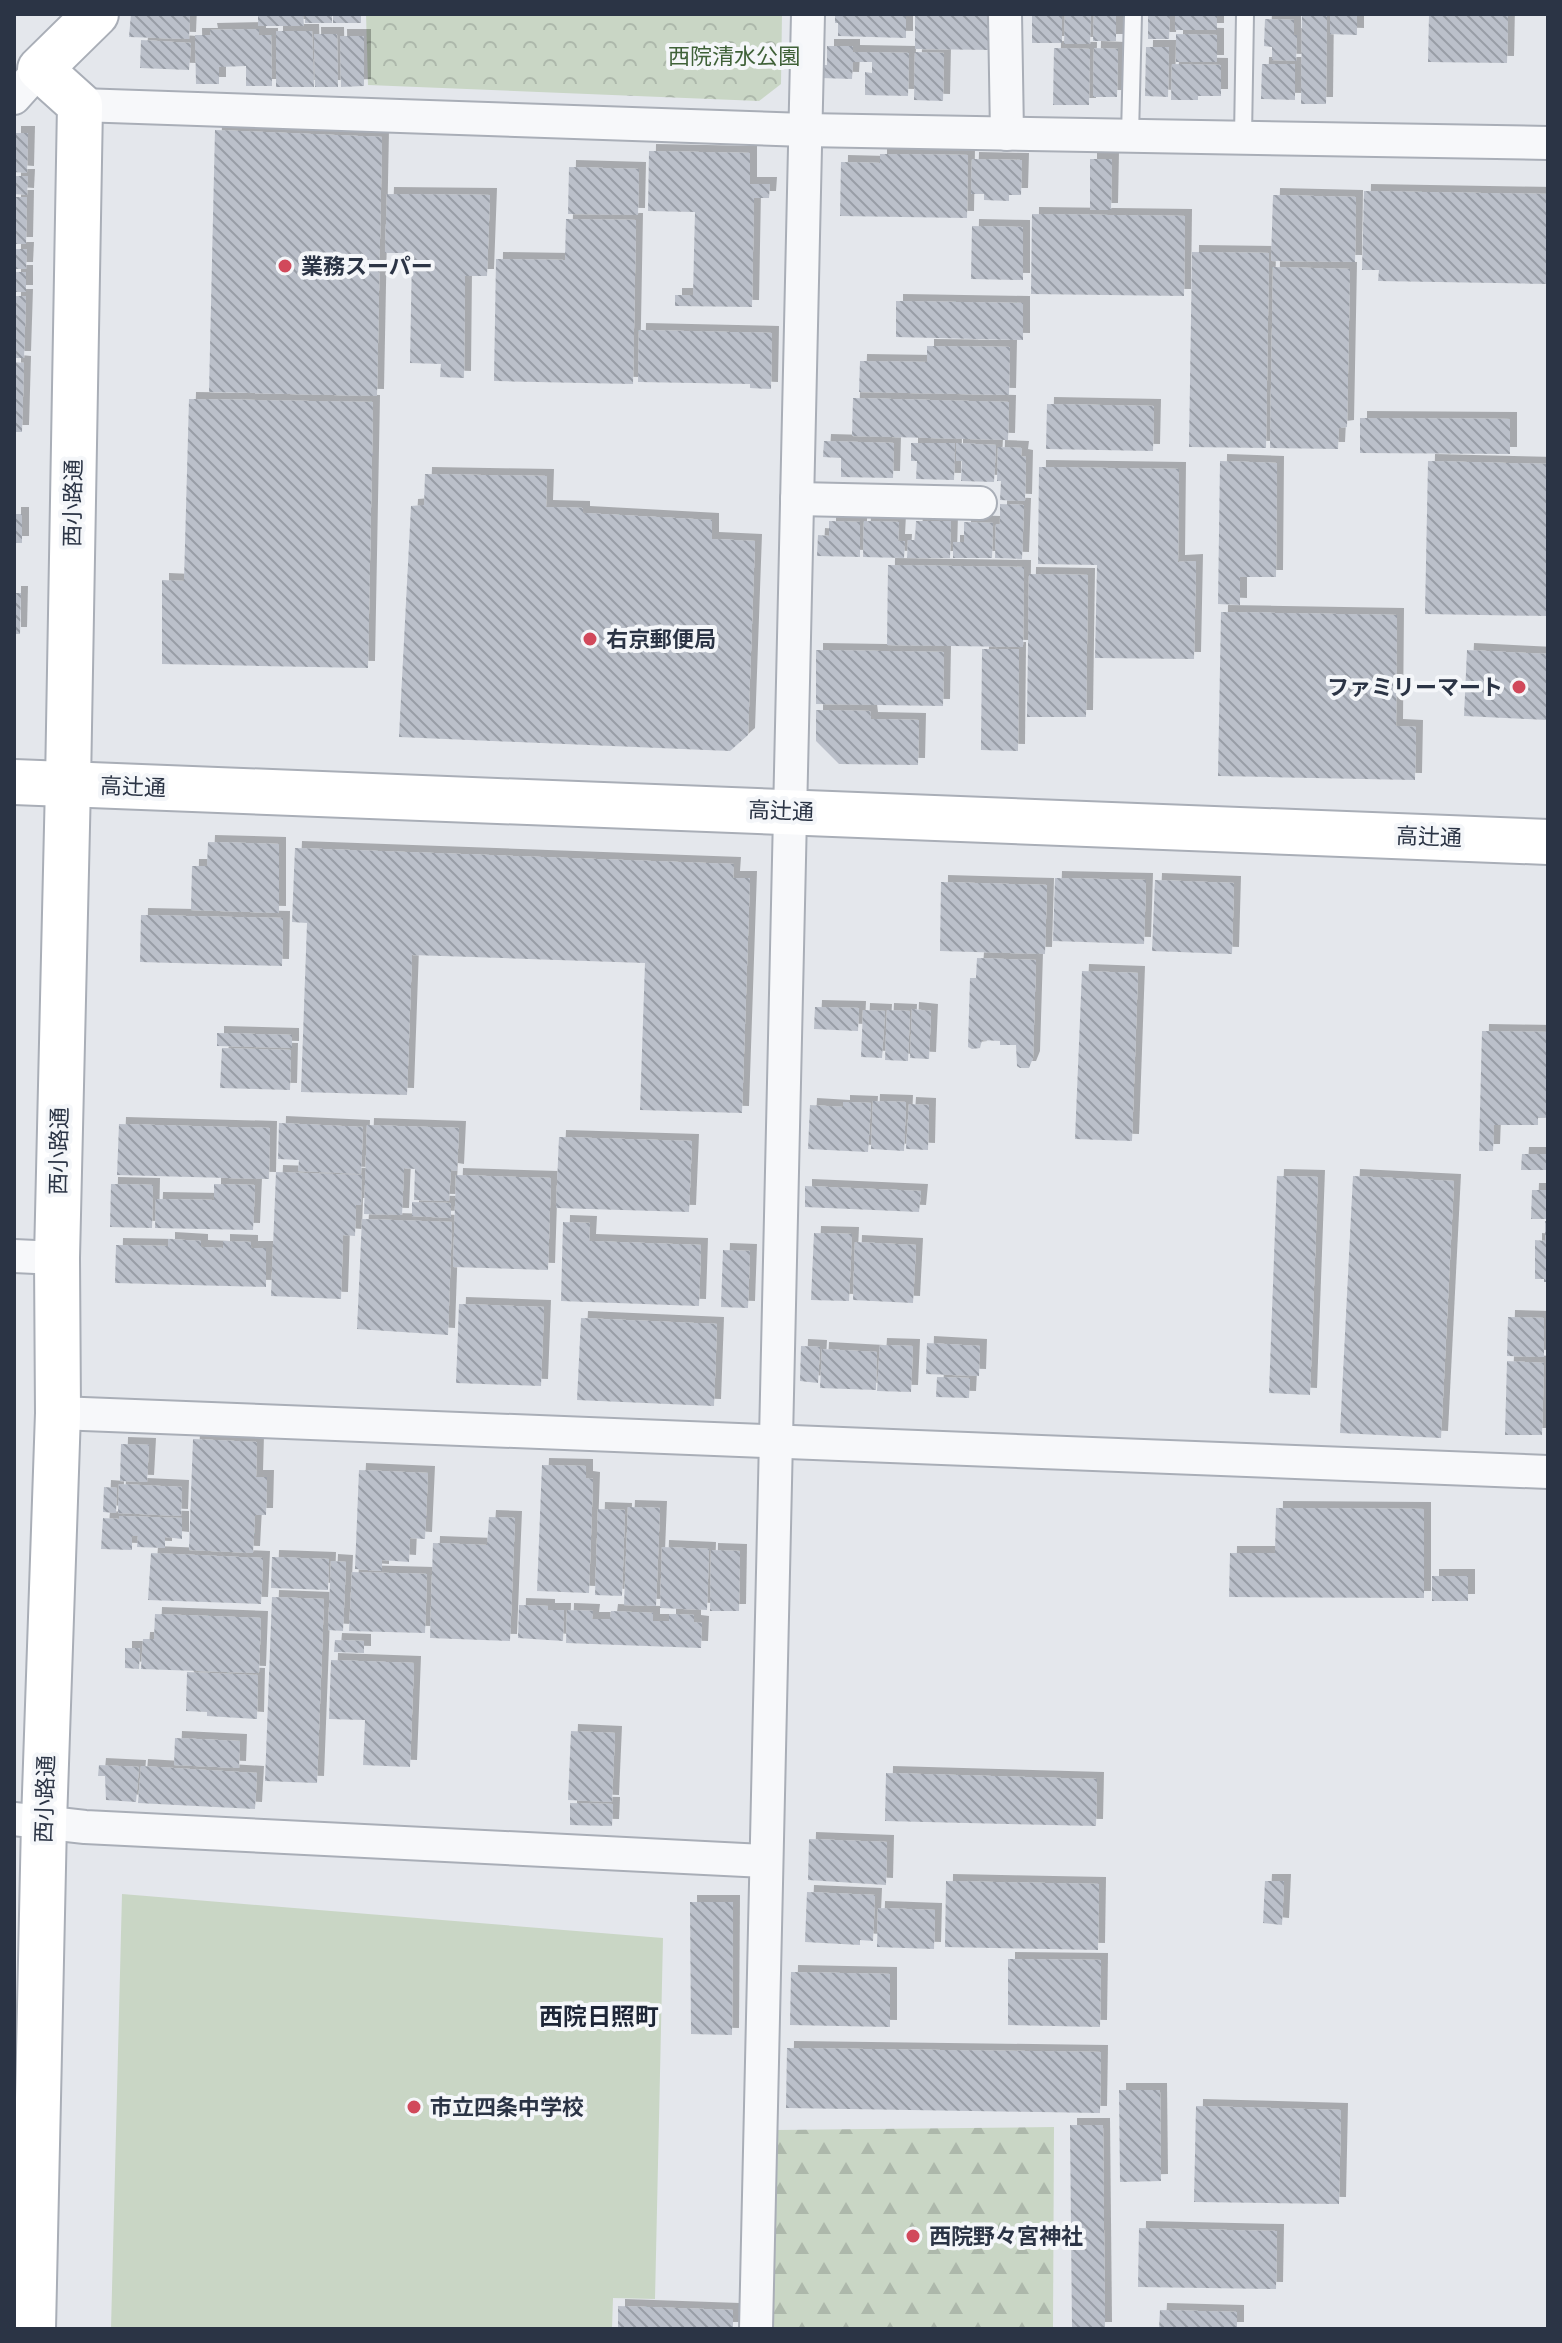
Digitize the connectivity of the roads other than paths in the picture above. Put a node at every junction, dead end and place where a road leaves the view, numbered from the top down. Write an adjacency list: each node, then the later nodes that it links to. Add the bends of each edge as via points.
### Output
1 (96, 14): 6 (street)
2 (808, 14): 8 (street)
3 (1005, 14): 9 (street)
4 (1133, 14): 10 (lane)
5 (1245, 14): 11 (lane)
6 (27, 84): 7 (street)
7 (80, 105): 8 (street); 16 (street, 西小路通)
8 (805, 130): 9 (street); 13 (street)
9 (1007, 134): 10 (street)
10 (1130, 135): 11 (street)
11 (1243, 137): 12 (street)
12 (1548, 143)
13 (797, 499): 14 (street); 17 (street)
14 (980, 503)
15 (14, 782): 16 (street, 高辻通)
16 (68, 784): 17 (street, 高辻通); 20 (street, 西小路通)
17 (790, 811): 18 (street, 高辻通); 22 (street)
18 (1548, 842)
19 (14, 1256): 20 (street)
20 (57, 1258): 21 (street, 西小路通)
21 (58, 1413): 22 (street); 24 (street, 西小路通)
22 (776, 1442): 23 (street); 25 (street)
23 (1548, 1472)
24 (29, 1820): 25 (street); 26 (street, 西小路通)
25 (766, 1861): 27 (street)
26 (33, 2329)
27 (756, 2329)

